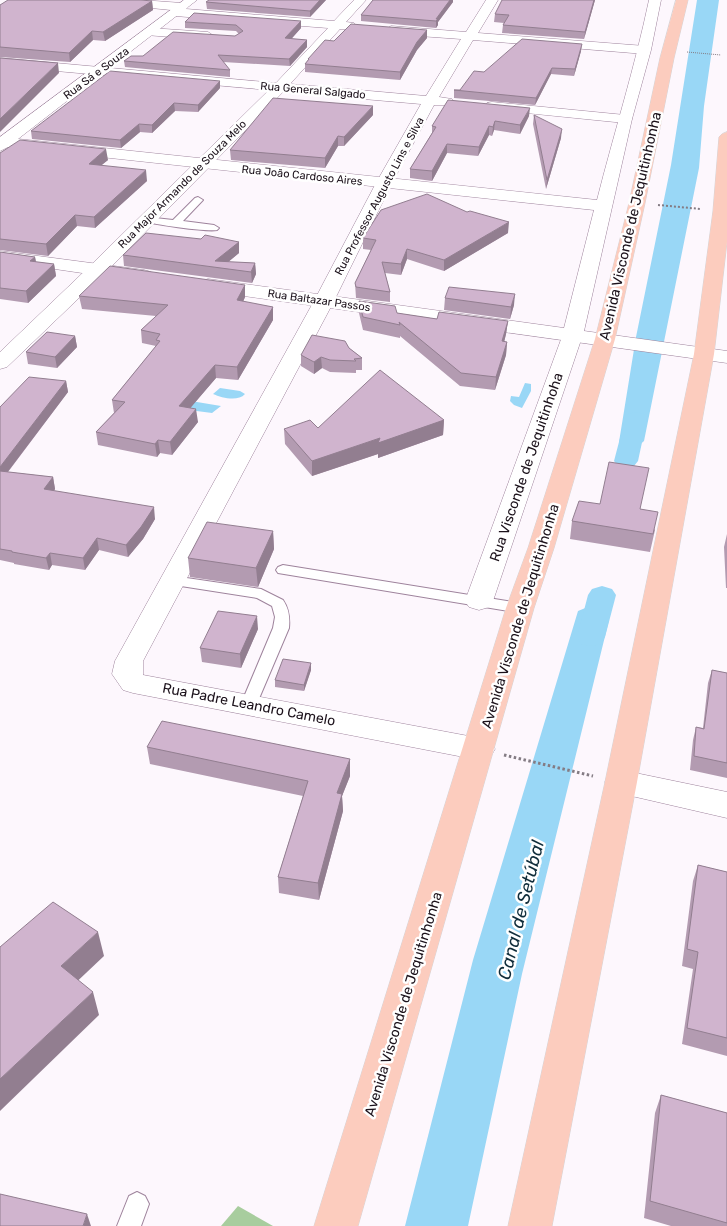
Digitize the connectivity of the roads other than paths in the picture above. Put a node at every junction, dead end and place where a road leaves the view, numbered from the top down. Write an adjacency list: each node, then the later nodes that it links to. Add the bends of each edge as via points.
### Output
1 (101, 0): 6 (street)
2 (360, 0): 7 (street, Rua Major Armando de Souza Melo)
3 (492, 0): 10 (street, Rua Professor Augusto Lins e Silva)
4 (655, 0): 11 (street, Avenida Visconde de Jequitinhonha)
5 (682, 0): 37 (main road, Avenida Visconde de Jequitinhonha)
6 (183, 6): 7 (street); 8 (street, Rua Sá e Souza)
7 (337, 25): 10 (street); 16 (street, Rua Major Armando de Souza Melo)
8 (150, 32): 9 (street); 12 (street, Rua Sá e Souza)
9 (218, 36)
10 (469, 36): 11 (street); 17 (street, Rua Professor Augusto Lins e Silva)
11 (644, 50): 20 (street, Avenida Visconde de Jequitinhonha)
12 (118, 56): 13 (street); 15 (street, Rua Sá e Souza)
13 (135, 57)
14 (0, 62): 15 (street, Rua General Salgado)
15 (99, 71): 16 (street, Rua General Salgado); 22 (street, Rua Sá e Souza)
16 (280, 87): 17 (street, Rua General Salgado); 23 (street, Rua Major Armando de Souza Melo)
17 (430, 100): 18 (street, Rua General Salgado); 24 (street, Rua Professor Augusto Lins e Silva)
18 (458, 103)
19 (477, 105): 20 (street)
20 (625, 119): 26 (street, Avenida Visconde de Jequitinhonha)
21 (727, 137): 30 (main road)
22 (1, 143): 23 (street, Rua João Cardoso Aires)
23 (202, 164): 24 (street, Rua João Cardoso Aires); 27 (street, Rua Major Armando de Souza Melo)
24 (384, 183): 26 (street, Rua João Cardoso Aires); 35 (street, Rua Professor Augusto Lins e Silva)
25 (198, 200): 28 (lane)
26 (605, 206): 36 (street, Avenida Visconde de Jequitinhonha)
27 (146, 220): 28 (lane); 32 (street, Rua Major Armando de Souza Melo)
28 (175, 224): 29 (lane)
29 (214, 228)
30 (722, 251): 38 (main road)
31 (0, 256): 32 (street)
32 (98, 269): 33 (street); 39 (street, Rua Major Armando de Souza Melo)
33 (164, 279)
34 (192, 283): 35 (street, Rua Baltazar Passos)
35 (324, 301): 36 (street, Rua Baltazar Passos); 41 (street, Rua Professor Augusto Lins e Silva)
36 (572, 334): 37 (street, Rua Baltazar Passos); 42 (street, Rua Visconde de Jequitinhoha)
37 (605, 339): 38 (street, Rua Baltazar Passos); 43 (main road, Avenida Visconde de Jequitinhonha)
38 (707, 354): 46 (main road)
39 (0, 363)
40 (283, 570): 42 (lane)
41 (173, 580): 44 (lane, via 261,594 278,603 283,617 281,628); 44 (street, Rua Padre Leandro Camelo, via 129,661 127,674 133,683)
42 (480, 601): 43 (lane)
43 (520, 608): 45 (main road, Avenida Visconde de Jequitinhonha)
44 (248, 704): 45 (street, Rua Padre Leandro Camelo)
45 (479, 749): 50 (main road, Avenida Visconde de Jequitinhonha)
46 (621, 782): 47 (street); 51 (main road)
47 (727, 804)
48 (138, 1204): 49 (lane)
49 (129, 1226)
50 (336, 1226)
51 (530, 1226)

